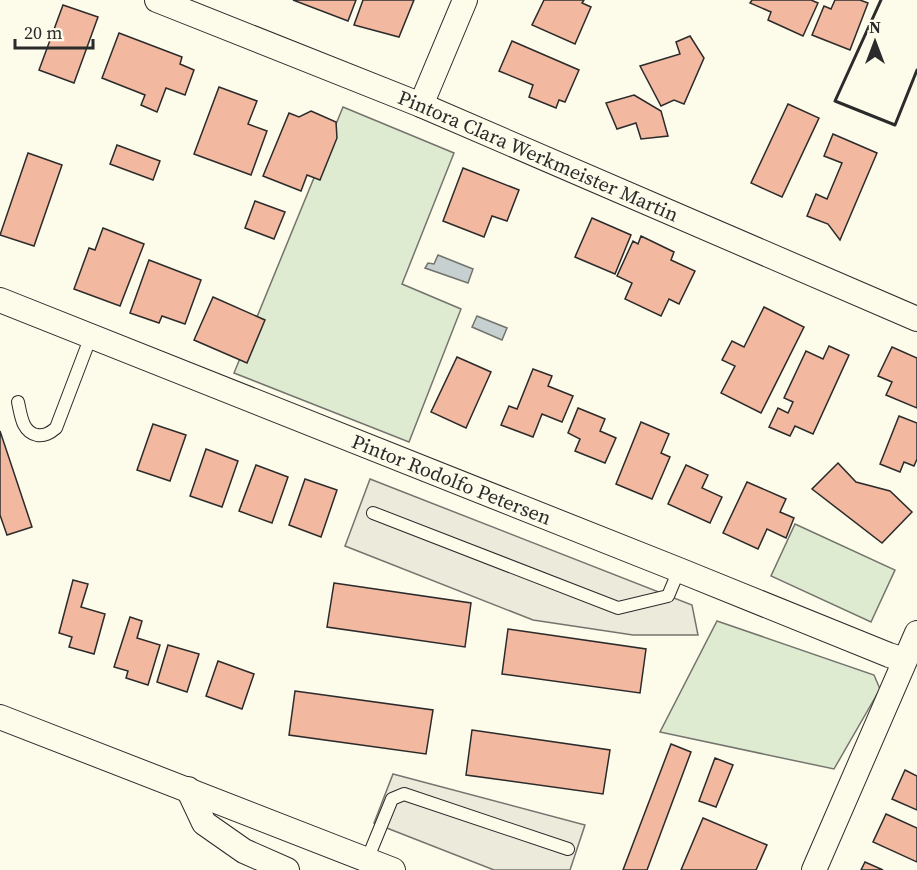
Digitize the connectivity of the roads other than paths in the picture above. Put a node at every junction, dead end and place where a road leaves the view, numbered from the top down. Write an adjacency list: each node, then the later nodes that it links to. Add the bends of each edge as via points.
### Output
1 (157, 0): 3 (street, Pintora Clara Werkmeister Martin)
2 (465, 0): 3 (street)
3 (421, 105): 5 (street, Pintora Clara Werkmeister Martin)
4 (0, 300): 6 (street, Pintor Rodolfo Petersen)
5 (917, 319)
6 (91, 336): 7 (lane, via 56,428 40,436 28,430); 9 (street, Pintor Rodolfo Petersen)
7 (18, 402)
8 (373, 513): 9 (lane, via 618,608 668,596)
9 (679, 570): 11 (street, Pintor Rodolfo Petersen)
10 (917, 633): 11 (street)
11 (904, 660): 18 (street)
12 (0, 717): 13 (street)
13 (188, 789): 15 (street); 16 (street, via 204,823 243,851)
14 (568, 849): 15 (lane, via 404,794 392,799)
15 (365, 865): 17 (street)
16 (287, 870)
17 (393, 870)
18 (814, 870)

